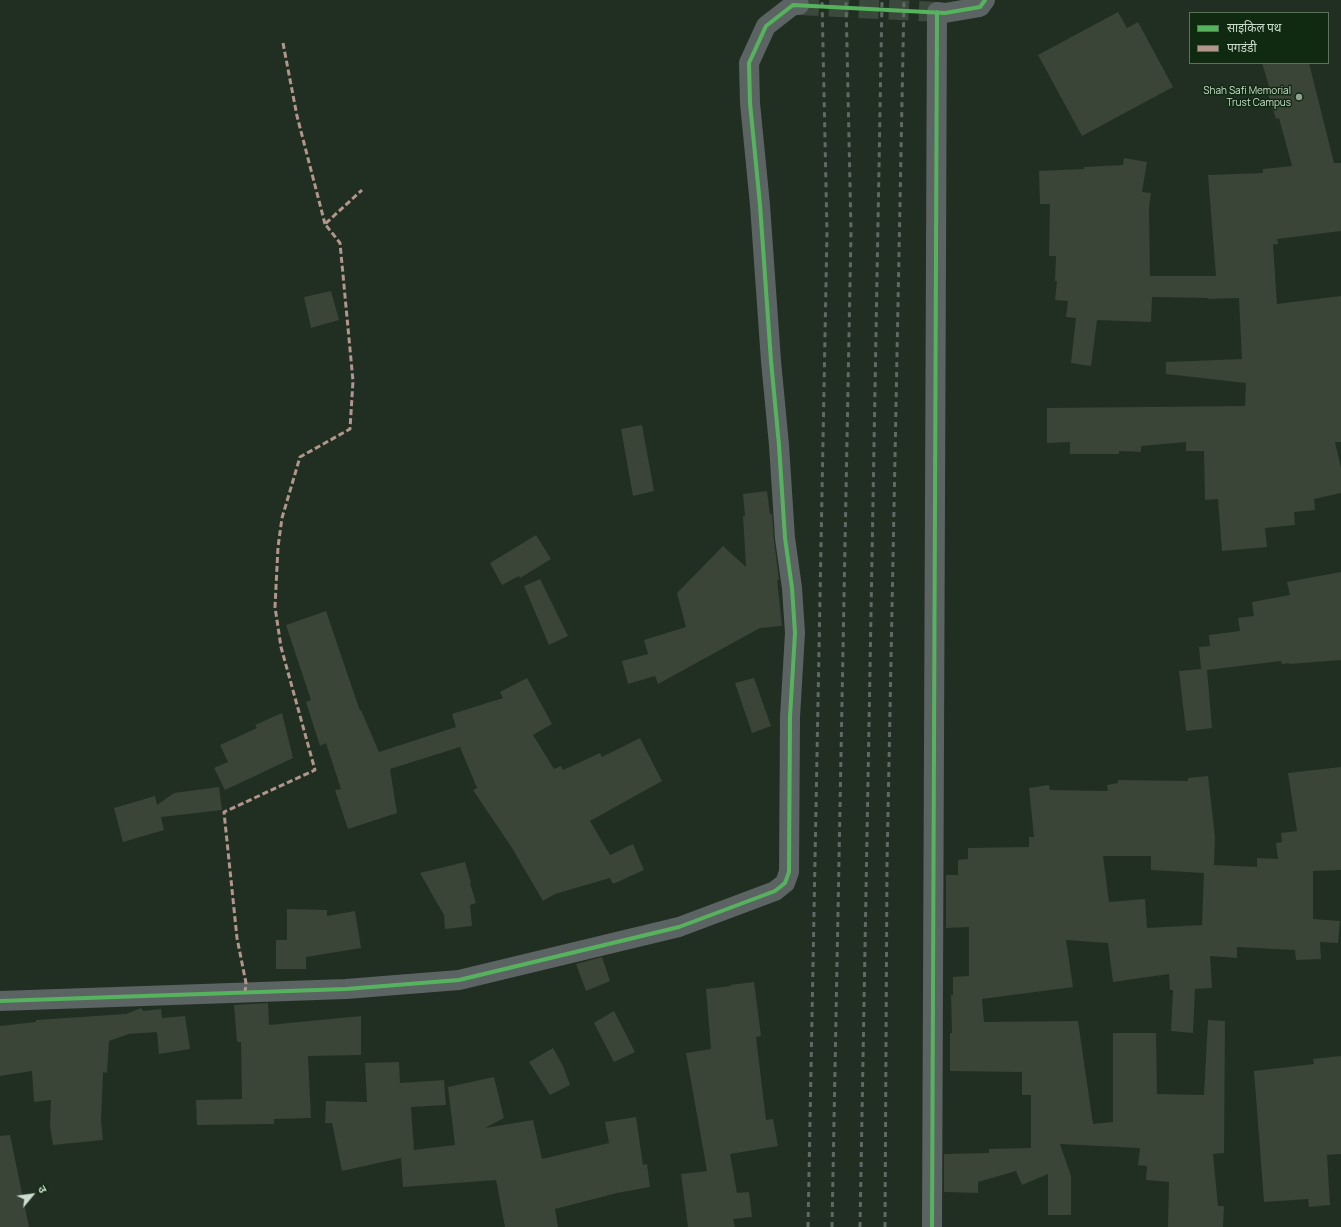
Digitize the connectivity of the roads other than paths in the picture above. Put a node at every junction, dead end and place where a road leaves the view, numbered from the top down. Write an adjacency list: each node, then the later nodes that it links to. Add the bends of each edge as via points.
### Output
1 (986, 0): 4 (street, via 980,7 937,12)
2 (799, 5): 3 (street, via 793,5 766,26 749,62 750,103 785,538 795,633 790,717 789,872 785,883 775,891 679,926 459,980 346,989)
3 (0, 1001)
4 (932, 1227)

